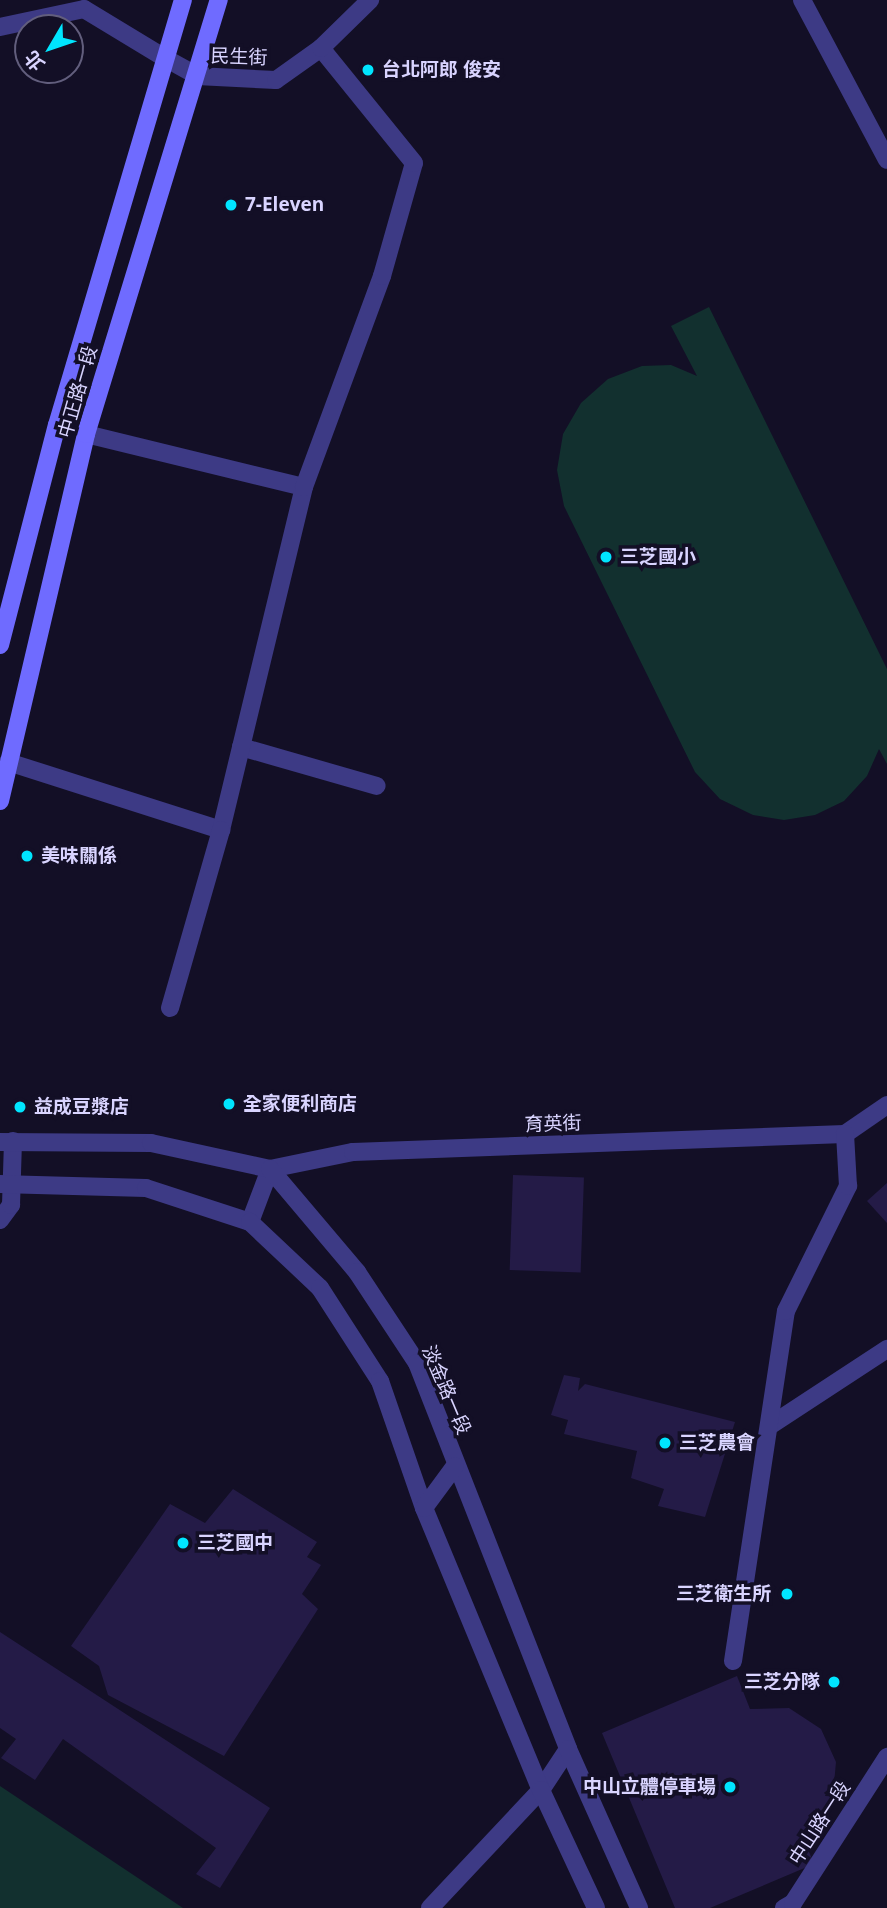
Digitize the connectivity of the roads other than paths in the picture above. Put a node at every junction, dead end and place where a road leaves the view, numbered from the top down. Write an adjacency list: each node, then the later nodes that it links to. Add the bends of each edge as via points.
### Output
1 (183, 0): 7 (main road, 中正路一段)
2 (219, 0): 8 (main road, 中正路一段)
3 (370, 0): 6 (street, 民生街)
4 (802, 0): 9 (street)
5 (0, 27): 7 (street, 民生街, via 84,9)
6 (321, 48): 8 (street, 民生街, via 276,80); 11 (street, via 414,163 382,276)
7 (165, 58): 8 (street, 民生街); 12 (main road, 中正路一段, via 57,425)
8 (197, 76): 10 (main road, 中正路一段)
9 (887, 160)
10 (86, 434): 11 (street); 14 (main road, 中正路一段)
11 (304, 487): 13 (street)
12 (0, 645)
13 (241, 747): 15 (street); 17 (street)
14 (8, 762): 16 (main road, 中正路一段); 17 (street)
15 (377, 786)
16 (0, 801)
17 (221, 830): 18 (street)
18 (170, 1008)
19 (887, 1105): 20 (street)
20 (845, 1134): 22 (street, 育英街, via 353,1152); 27 (street, via 848,1186 786,1311)
21 (6, 1142): 22 (street, via 151,1143); 23 (street)
22 (270, 1169): 25 (street); 28 (street, 淡金路一段, via 357,1272 417,1363)
23 (4, 1184): 24 (street, via 11,1205); 25 (street, via 146,1188)
24 (0, 1220)
25 (250, 1222): 29 (street, via 320,1288 380,1381)
26 (887, 1349): 27 (street)
27 (771, 1425): 30 (street)
28 (455, 1466): 29 (street); 31 (street, 淡金路一段)
29 (424, 1508): 33 (street)
30 (733, 1661)
31 (568, 1749): 33 (street); 36 (street, 淡金路一段)
32 (887, 1757): 37 (street, 中山路一段, via 793,1903)
33 (541, 1790): 34 (street); 35 (street)
34 (430, 1908)
35 (596, 1908)
36 (639, 1908)
37 (784, 1908)

